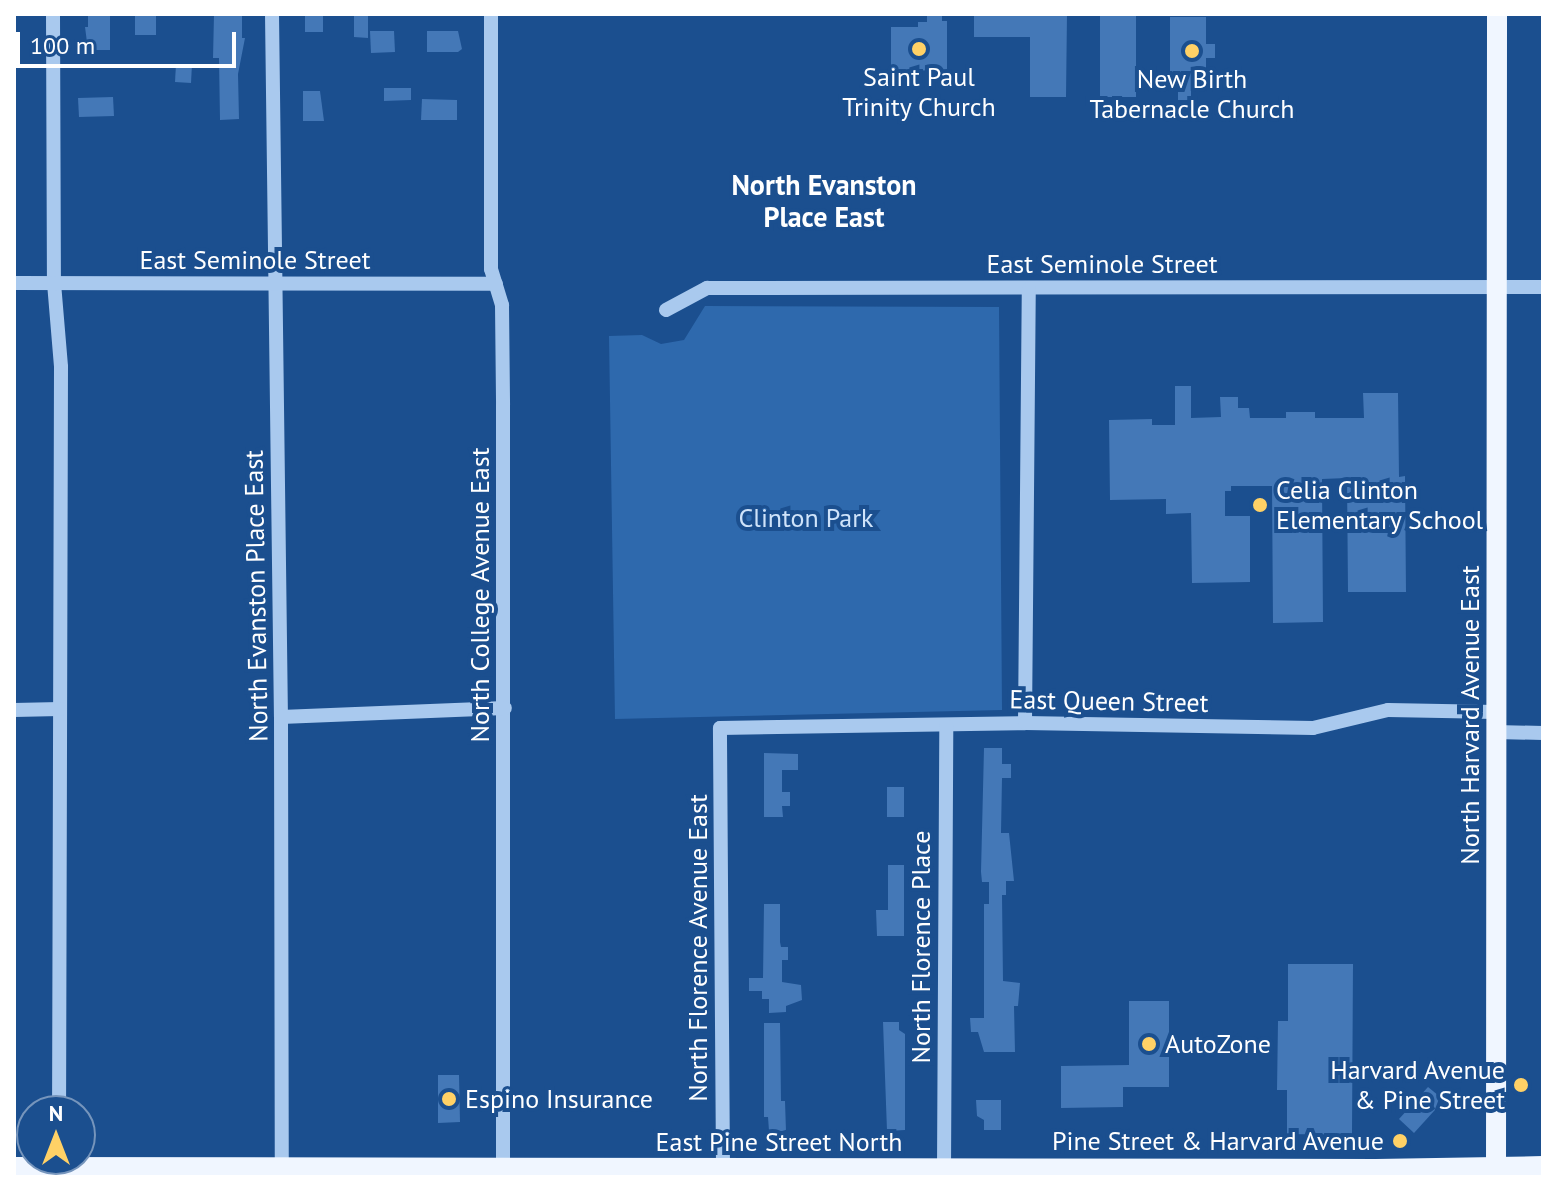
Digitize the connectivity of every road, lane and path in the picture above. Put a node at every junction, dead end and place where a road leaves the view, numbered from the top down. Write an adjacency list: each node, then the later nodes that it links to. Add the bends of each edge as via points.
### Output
1 (53, 14): 6 (street)
2 (272, 14): 8 (street, North Evanston Place East)
3 (491, 14): 7 (street, North College Avenue East, via 491,269)
4 (1497, 14): 9 (main road, North Harvard Avenue East)
5 (14, 283): 6 (street, East Seminole Street)
6 (54, 283): 8 (street, East Seminole Street); 14 (street, via 61,367)
7 (496, 284): 8 (street, East Seminole Street); 13 (street, North College Avenue East, via 502,305)
8 (277, 285): 16 (street, North Evanston Place East)
9 (1495, 287): 10 (street, East Seminole Street); 11 (street, East Seminole Street); 17 (main road, North Harvard Avenue East)
10 (1543, 287)
11 (1029, 289): 12 (street, East Seminole Street, via 707,288); 18 (street)
12 (666, 310)
13 (505, 708): 16 (street); 28 (street, North College Avenue East)
14 (60, 709): 15 (street); 22 (street)
15 (14, 710)
16 (281, 717): 27 (street, North Evanston Place East)
17 (1496, 722): 18 (street, East Queen Street, via 1388,710 1313,728); 21 (street, East Queen Street); 31 (main road, North Harvard Avenue East)
18 (1025, 723): 19 (street, East Queen Street)
19 (946, 726): 20 (street, East Queen Street); 25 (street, North Florence Place)
20 (720, 728): 24 (street, North Florence Avenue East)
21 (1543, 733)
22 (59, 1095)
23 (1543, 1166): 31 (main road, East Pine Street North)
24 (723, 1168): 25 (main road, East Pine Street North); 28 (main road, East Pine Street North)
25 (944, 1168): 29 (main road, East Pine Street North)
26 (96, 1169): 27 (main road, East Pine Street North)
27 (282, 1172): 28 (main road, East Pine Street North)
28 (503, 1173)
29 (1157, 1173): 30 (main road, East Pine Street North)
30 (1356, 1173): 31 (main road, East Pine Street North)
31 (1496, 1173)

